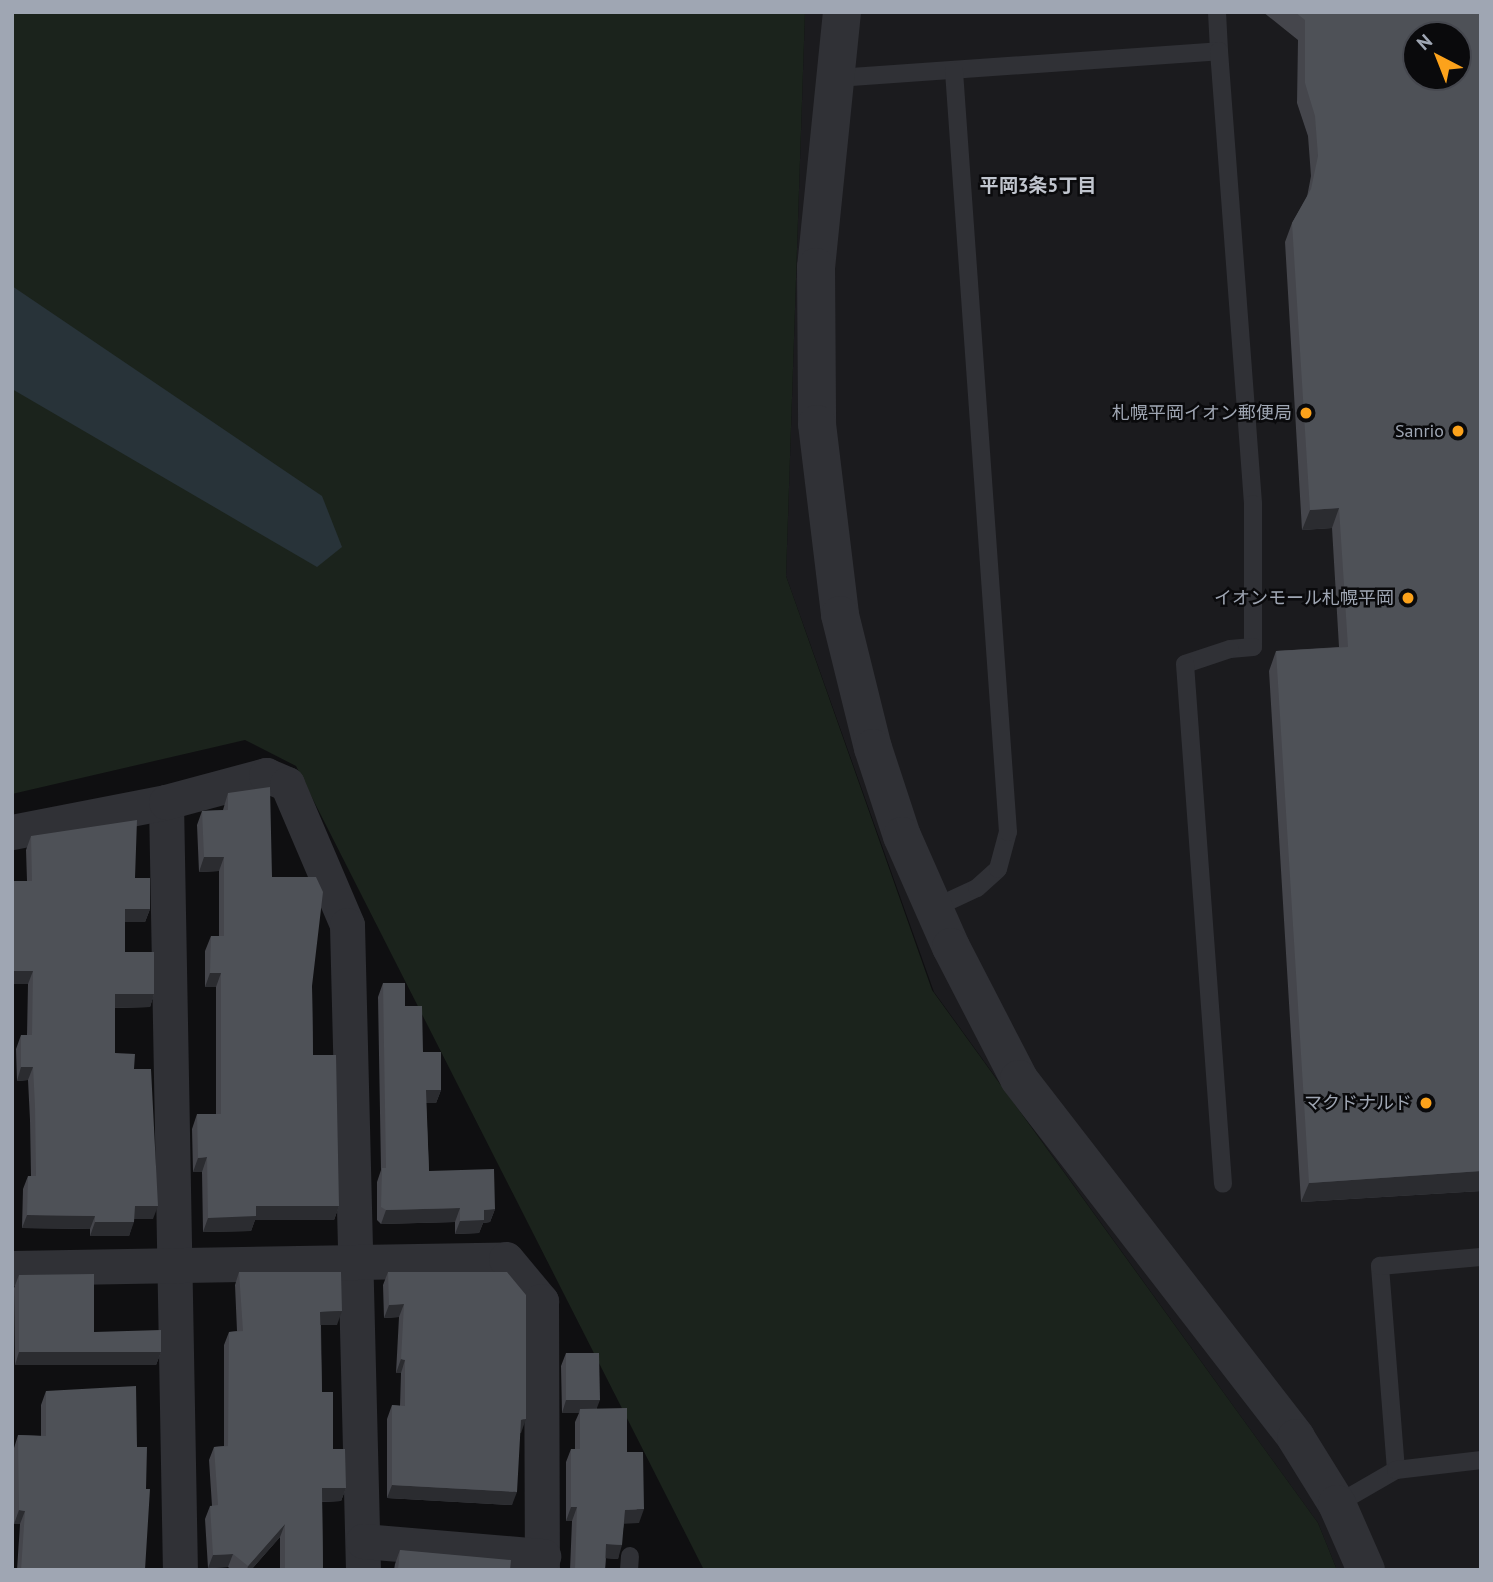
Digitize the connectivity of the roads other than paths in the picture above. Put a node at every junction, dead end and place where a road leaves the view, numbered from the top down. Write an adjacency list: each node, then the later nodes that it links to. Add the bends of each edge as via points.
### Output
1 (842, 12): 5 (street)
2 (1217, 12): 3 (lane)
3 (1219, 51): 4 (lane); 9 (lane, via 1253,504 1253,648 1230,649 1185,664)
4 (954, 71): 5 (lane); 8 (lane, via 1009,832 998,869 977,888)
5 (838, 78): 8 (street, via 816,267 822,493 840,615 873,748 902,836)
6 (166, 802): 7 (street); 11 (street, via 266,775 287,784 347,925); 12 (street)
7 (12, 832)
8 (933, 908): 16 (street, via 1019,1079 1296,1438)
9 (1223, 1184)
10 (1481, 1257): 15 (lane, via 1380,1266)
11 (356, 1261): 12 (street); 17 (street); 18 (street, via 506,1259 541,1301)
12 (175, 1266): 13 (street); 19 (street)
13 (12, 1268)
14 (1481, 1460): 15 (lane, via 1423,1463)
15 (1396, 1470): 16 (lane)
16 (1337, 1504): 20 (street)
17 (363, 1555): 18 (street)
18 (543, 1563)
19 (180, 1570)
20 (1366, 1570)

